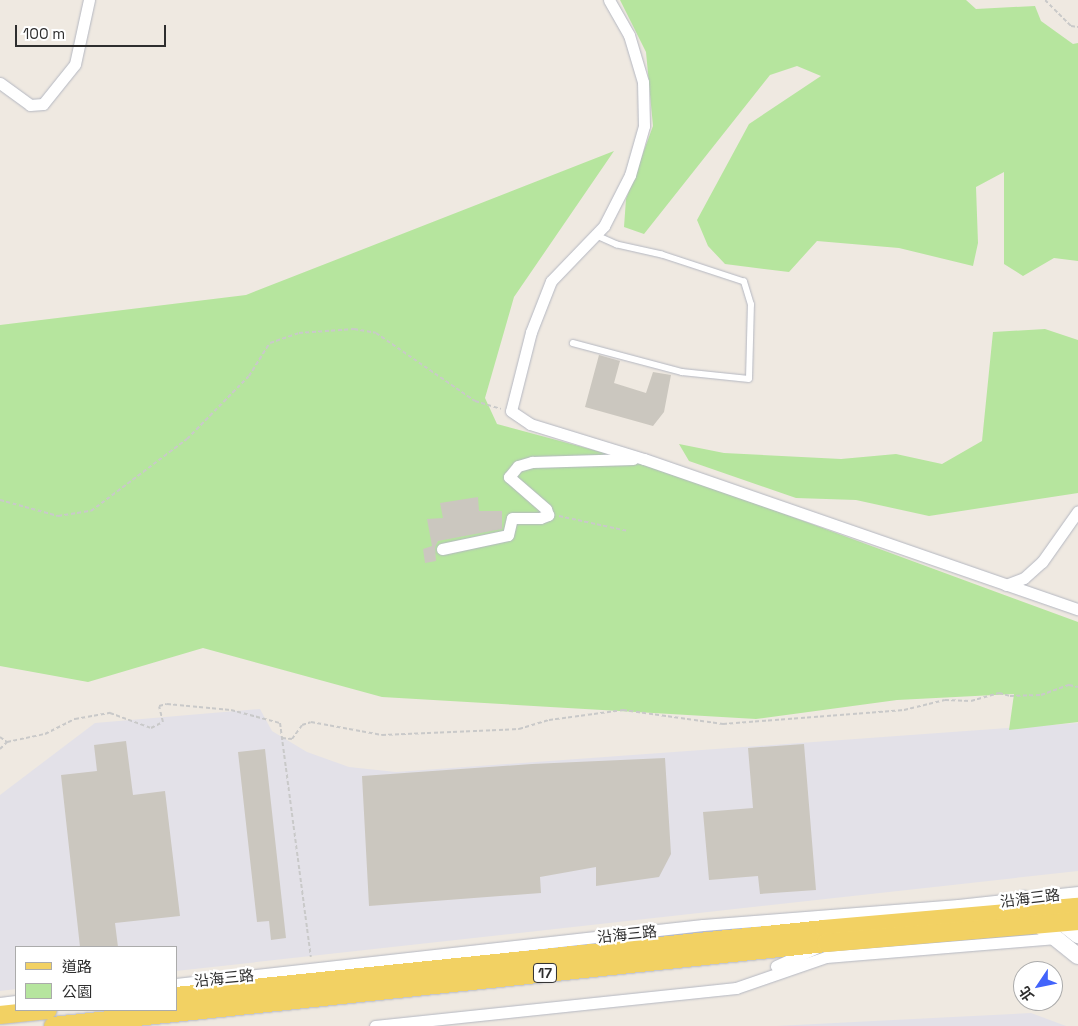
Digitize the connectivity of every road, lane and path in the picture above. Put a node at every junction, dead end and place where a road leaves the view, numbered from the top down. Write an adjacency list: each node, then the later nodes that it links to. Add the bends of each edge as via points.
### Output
1 (89, 0): 5 (street, via 75,64 43,104 30,105)
2 (610, 0): 6 (street, via 629,35 643,82 644,126 630,175 604,226)
3 (1045, 0): 4 (path, via 1071,26)
4 (1078, 28)
5 (0, 83)
6 (595, 235): 7 (lane, via 617,245 662,255 744,282 752,306 749,379 682,372); 8 (street, via 551,281 531,332)
7 (573, 343)
8 (511, 411): 9 (street, via 530,424); 10 (path, via 475,401 376,333 354,329 299,333 270,343 249,376 187,439 91,511 58,516)
9 (644, 459): 12 (street, via 532,462 518,466 509,477 546,509); 15 (street)
10 (0, 500)
11 (1078, 511): 15 (street, via 1042,562 1024,578)
12 (548, 515): 13 (path); 14 (street, via 512,518 508,535)
13 (628, 530)
14 (442, 549)
15 (1006, 585): 16 (street)
16 (1078, 609)
17 (1078, 687): 19 (path, via 1069,685 1041,694 1010,696 999,693 971,701 945,700 904,710 723,724 678,715 623,710 549,720 519,729 382,735 311,722 302,725 292,739)
18 (0, 737): 20 (path)
19 (282, 738): 20 (path, via 280,724 231,710 167,704 159,706 162,722 151,728 110,713 75,719 45,734); 30 (path, via 311,958)
20 (6, 742): 21 (path)
21 (0, 749)
22 (1078, 892): 24 (street, 沿海三路)
23 (1078, 907): 24 (main road, 沿海三路 / 17)
24 (1034, 910): 25 (main road, 沿海三路 / 17); 26 (main road, 沿海三路 / 17); 28 (street)
25 (1070, 922): 27 (street)
26 (824, 929): 30 (main road, 沿海三路 / 17); 30 (street, 沿海三路); 41 (street, 沿海三路, via 795,959 728,983 416,1015)
27 (1078, 936): 28 (street, 沿海三路)
28 (1054, 938): 29 (street); 41 (street, 沿海三路, via 826,957 736,988)
29 (1078, 956)
30 (326, 981): 32 (main road, 沿海三路 / 17); 32 (street, 沿海三路)
31 (178, 984): 32 (street, 沿海三路)
32 (227, 992): 33 (main road, 沿海三路 / 17); 35 (main road, 沿海三路 / 17)
33 (178, 996)
34 (0, 1003): 36 (street)
35 (178, 1004)
36 (15, 1009)
37 (34, 1011): 38 (main road)
38 (21, 1012): 40 (main road)
39 (138, 1013): 42 (main road, 沿海三路 / 17)
40 (0, 1015)
41 (404, 1023): 43 (street, 沿海三路)
42 (53, 1026)
43 (375, 1026)

